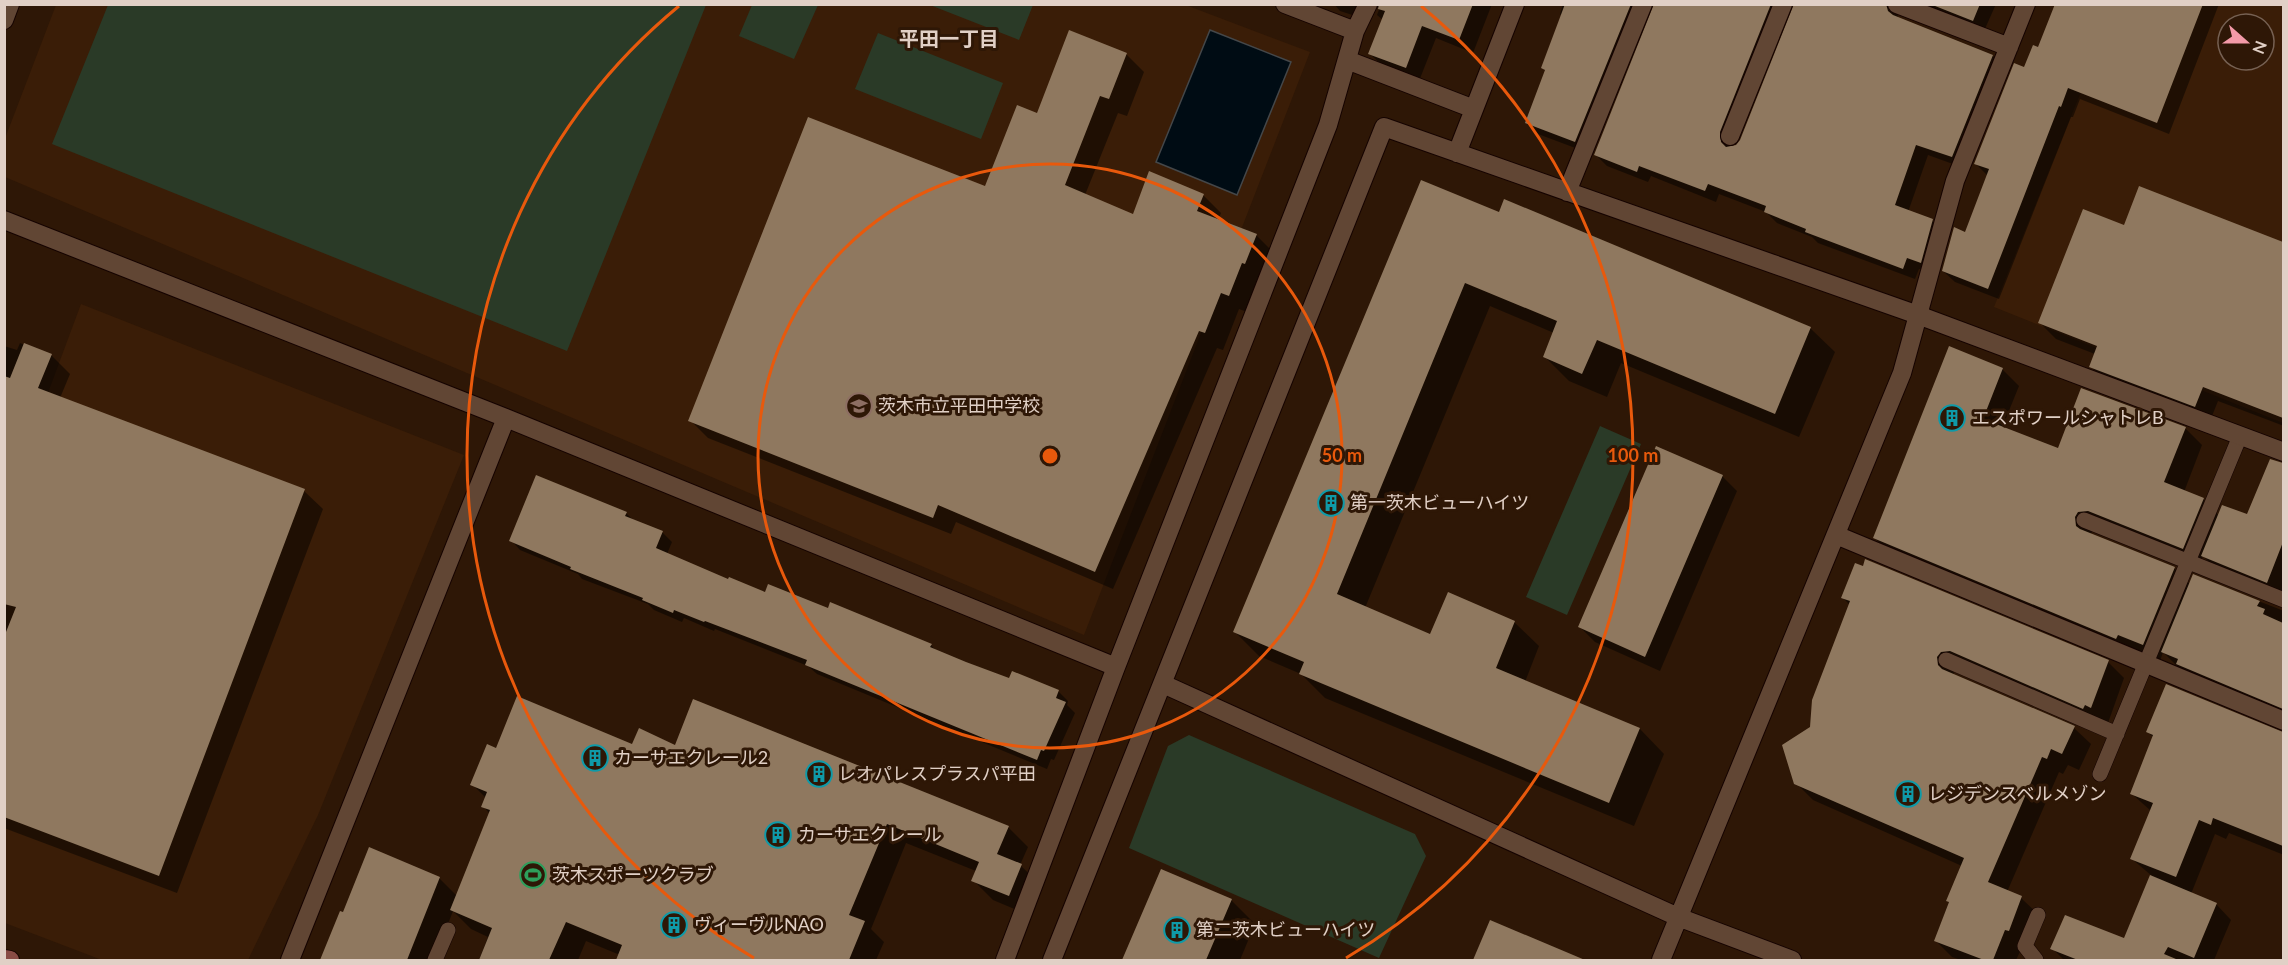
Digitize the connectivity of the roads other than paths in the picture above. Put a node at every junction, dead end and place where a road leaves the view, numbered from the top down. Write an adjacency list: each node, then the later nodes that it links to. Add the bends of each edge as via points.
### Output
1 (10, 4): 9 (street)
2 (1285, 4): 10 (street)
3 (1368, 4): 10 (street)
4 (1515, 4): 13 (street)
5 (1643, 4): 16 (street)
6 (1783, 4): 14 (street)
7 (1897, 4): 11 (street)
8 (2026, 4): 11 (street)
9 (4, 20)
10 (1356, 31): 12 (street)
11 (2009, 47): 18 (street, via 1955,181)
12 (1347, 60): 13 (street); 28 (street, via 1328,125)
13 (1474, 109): 15 (street)
14 (1730, 136)
15 (1457, 153): 16 (street); 29 (street, via 1384,127)
16 (1567, 192): 18 (street)
17 (4, 220): 19 (street)
18 (1918, 315): 20 (street); 23 (street, via 1902,373)
19 (506, 418): 28 (street); 38 (street)
20 (2240, 436): 21 (street); 24 (lane)
21 (2283, 453)
22 (2084, 520): 24 (lane)
23 (1836, 536): 27 (street); 34 (street)
24 (2188, 562): 25 (lane); 27 (lane)
25 (2283, 600)
26 (1946, 660): 31 (lane)
27 (2146, 664): 30 (street); 31 (lane)
28 (1116, 667): 40 (street)
29 (1163, 684): 34 (street); 41 (street)
30 (2283, 721)
31 (2117, 734): 32 (lane)
32 (2100, 774)
33 (2038, 915): 44 (lane, via 2025,946)
34 (1678, 917): 42 (street); 43 (street)
35 (448, 930): 39 (lane)
36 (4, 958): 37 (street)
37 (10, 960)
38 (290, 960)
39 (435, 960)
40 (1005, 960)
41 (1052, 960)
42 (1661, 960)
43 (1792, 960)
44 (2036, 960)

